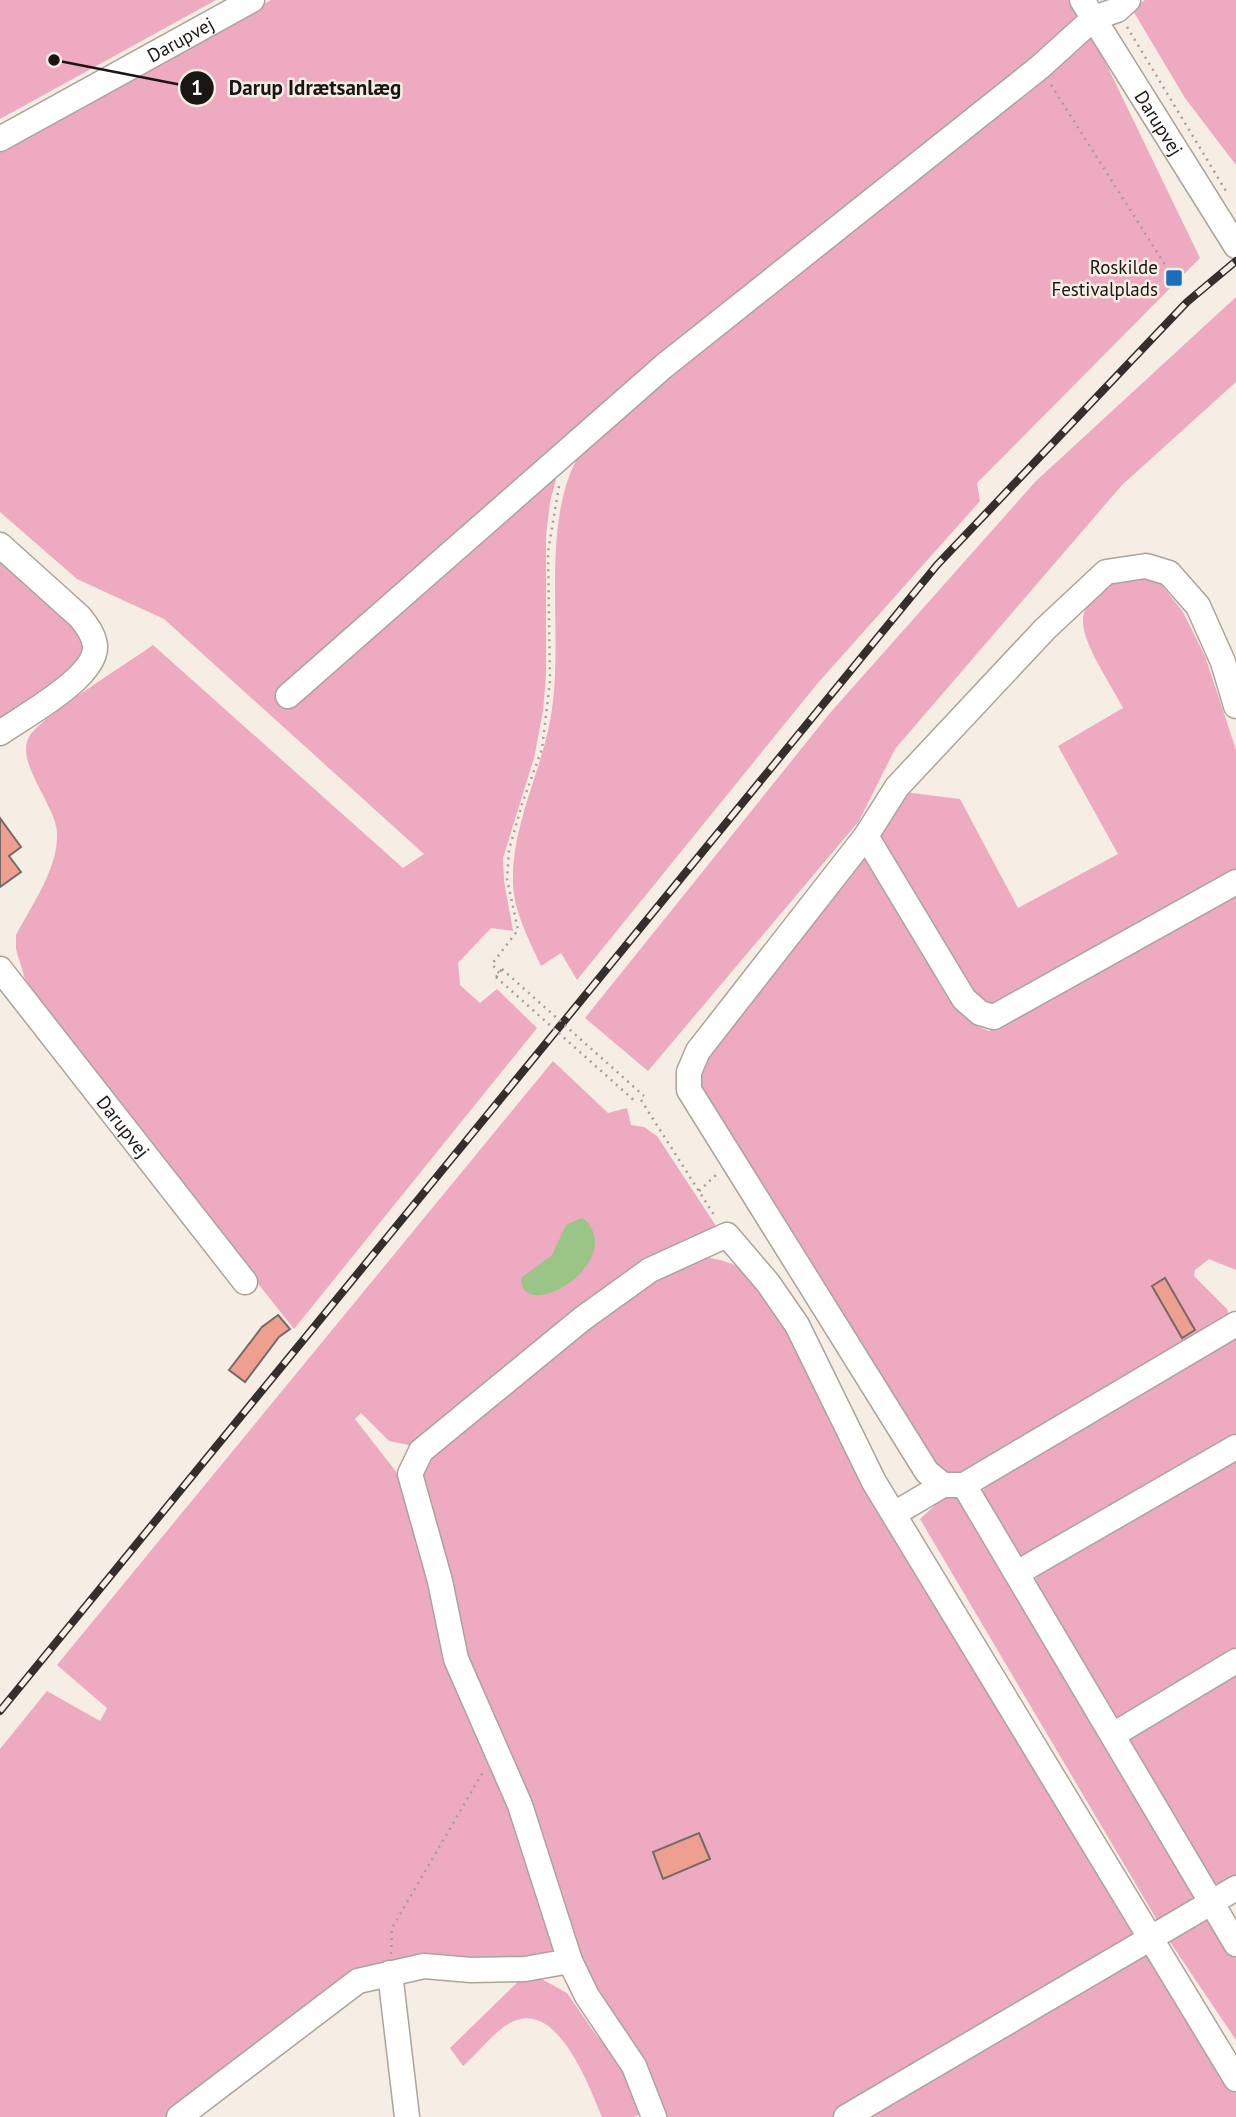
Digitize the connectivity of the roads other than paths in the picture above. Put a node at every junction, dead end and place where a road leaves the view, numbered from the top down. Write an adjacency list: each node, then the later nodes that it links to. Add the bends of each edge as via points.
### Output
1 (252, 0): 3 (street, Darupvej)
2 (1105, 7): 4 (street, Darupvej); 7 (street, via 1040,67 664,366)
3 (0, 139)
4 (1236, 246)
5 (0, 545): 9 (street, via 80,617 91,631 95,647 85,674)
6 (1229, 662): 8 (street); 10 (street, via 1198,606 1169,573 1146,566 1106,572 1045,629 897,787)
7 (288, 696)
8 (1236, 706)
9 (0, 733)
10 (866, 836): 11 (street, via 964,999 980,1013 994,1017); 16 (street, via 698,1051 689,1072 690,1090 927,1472)
11 (1236, 882)
12 (0, 969): 13 (street, Darupvej)
13 (245, 1282)
14 (1236, 1324): 16 (street)
15 (1236, 1447): 18 (street)
16 (954, 1485): 17 (street); 18 (street)
17 (894, 1514): 23 (street); 25 (street, via 797,1325 727,1235 650,1270 582,1319 414,1460 410,1474 440,1581 453,1650 520,1805)
18 (1017, 1573): 20 (street)
19 (1236, 1661): 20 (street)
20 (1113, 1735): 22 (street)
21 (1236, 1888): 22 (street)
22 (1211, 1903): 23 (street); 24 (street)
23 (1149, 1938): 27 (street); 31 (street)
24 (1236, 1944)
25 (570, 1961): 26 (street, via 525,1969 424,1966); 30 (street, via 587,1996 634,2066)
26 (390, 1973): 28 (street, via 358,1981 342,1991); 29 (street)
27 (1236, 2080)
28 (179, 2117)
29 (407, 2117)
30 (654, 2117)
31 (846, 2117)

